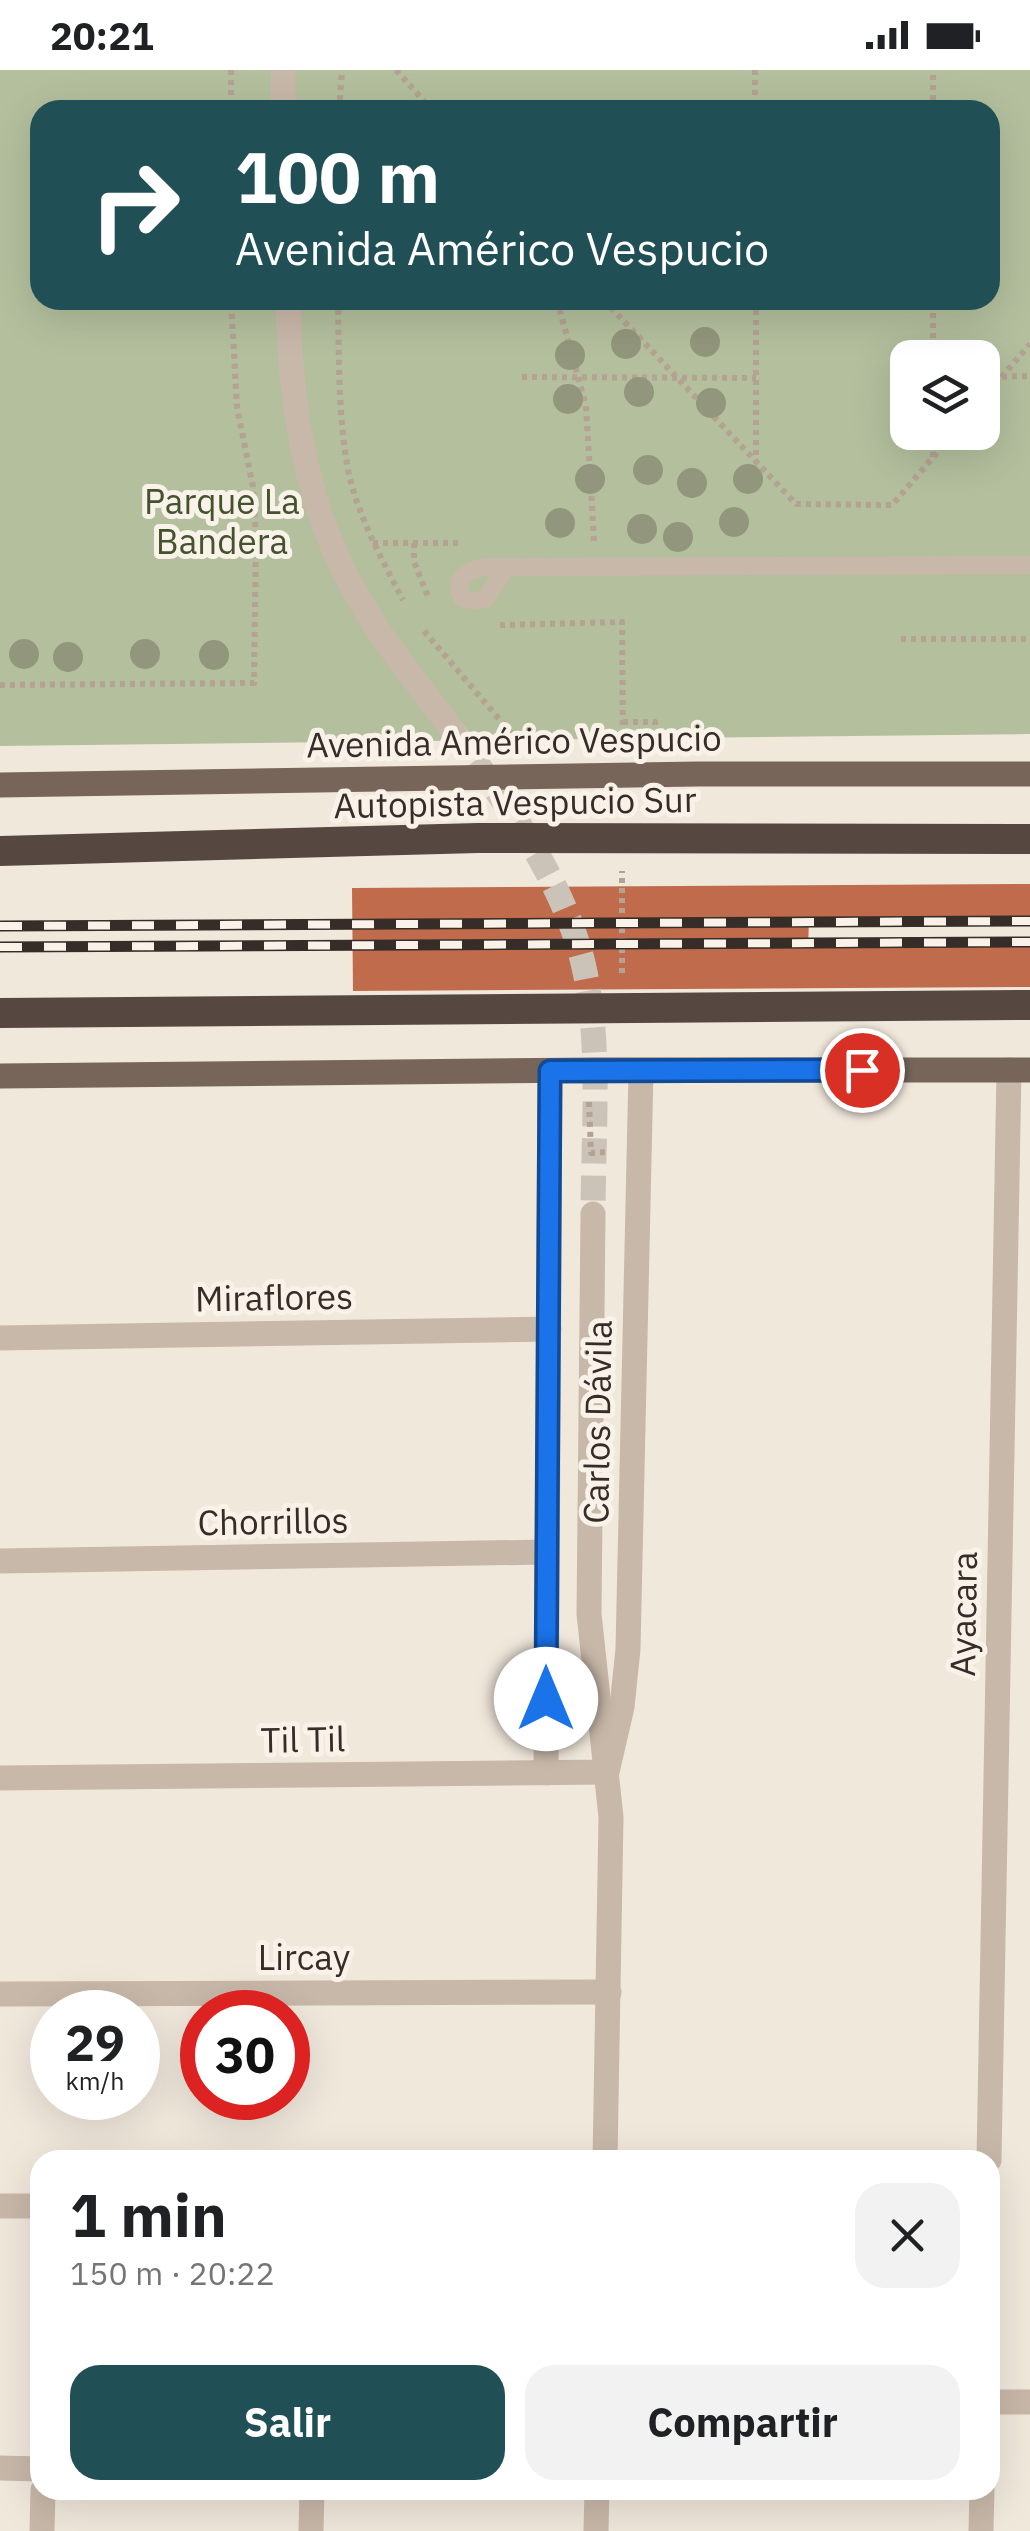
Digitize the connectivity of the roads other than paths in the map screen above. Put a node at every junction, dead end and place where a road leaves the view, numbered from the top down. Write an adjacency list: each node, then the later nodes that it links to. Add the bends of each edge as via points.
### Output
1 (282, 70): 2 (street)
2 (284, 100)
3 (289, 310): 6 (street, via 296,420 318,513 371,618)
4 (1030, 565): 5 (lane)
5 (507, 567)
6 (453, 730)
7 (1030, 774): 8 (main road, Avenida Américo Vespucio)
8 (0, 785)
9 (1030, 839): 10 (highway, Autopista Vespucio Sur, via 478,838)
10 (0, 851)
11 (1030, 1005): 12 (highway)
12 (0, 1013)
13 (1020, 1070): 15 (main road); 28 (street, Ayacara)
14 (550, 1071): 15 (main road); 16 (main road); 18 (street, Carlos Dávila)
15 (641, 1071): 23 (street, Carlos Dávila, via 628,1649)
16 (0, 1076)
17 (593, 1214): 23 (street, Carlos Dávila, via 589,1614)
18 (549, 1328): 19 (street, Miraflores); 20 (street, Carlos Dávila)
19 (0, 1338)
20 (547, 1552): 21 (street, Chorrillos); 22 (street, Carlos Dávila)
21 (0, 1561)
22 (546, 1772): 23 (street, Til Til); 24 (street, Til Til)
23 (606, 1772): 25 (street, Carlos Dávila, via 612,1833)
24 (0, 1778)
25 (609, 1992): 26 (street, Lircay); 27 (street, Carlos Dávila)
26 (0, 1994)
27 (605, 2150)
28 (989, 2150)
29 (0, 2206): 30 (street)
30 (30, 2206)
31 (1000, 2402): 32 (street)
32 (1030, 2402)
33 (0, 2468): 34 (street)
34 (30, 2468)
35 (43, 2500): 39 (street)
36 (312, 2500): 40 (street)
37 (597, 2500): 41 (street)
38 (982, 2500): 42 (street)
39 (42, 2531)
40 (311, 2531)
41 (596, 2531)
42 (982, 2531)

